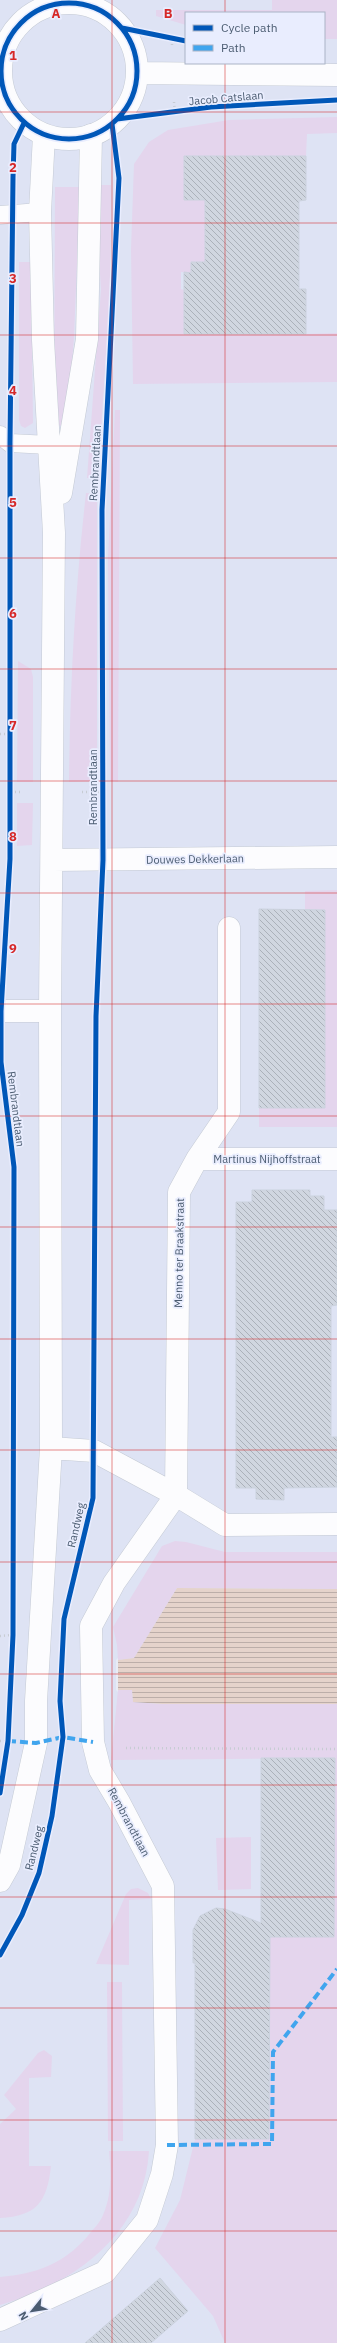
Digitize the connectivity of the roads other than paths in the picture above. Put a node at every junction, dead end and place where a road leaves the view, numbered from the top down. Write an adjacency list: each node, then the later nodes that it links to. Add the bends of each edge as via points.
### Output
1 (88, 3): 2 (street); 3 (street, via 122,28 130,42)
2 (42, 4): 5 (street, via 10,37 2,57)
3 (137, 73): 4 (street, Jacob Catslaan); 7 (street, via 128,106 112,124)
4 (337, 75)
5 (1, 79): 6 (street, via 7,100 19,118)
6 (44, 135): 7 (street, via 70,139); 8 (street)
7 (91, 135): 12 (street, via 87,339)
8 (40, 212): 9 (lane); 11 (street)
9 (0, 215)
10 (0, 435): 11 (lane, via 10,443)
11 (49, 445): 12 (street)
12 (54, 534): 14 (street)
13 (337, 857): 14 (street, Douwes Dekkerlaan)
14 (53, 860): 17 (street)
15 (229, 928): 18 (street, Menno ter Braakstraat, via 228,1112)
16 (0, 1011): 17 (street)
17 (50, 1011): 20 (street)
18 (197, 1159): 19 (street, Martinus Nijhoffstraat); 21 (street, Menno ter Braakstraat, via 179,1192)
19 (337, 1159)
20 (51, 1448): 21 (street, via 94,1451); 23 (street, Randweg, via 38,1650 36,1743 9,1865)
21 (176, 1495): 22 (street, via 225,1525); 24 (street, Rembrandtlaan, via 114,1583 92,1626 93,1742 100,1770 163,1886 167,2145 162,2174 147,2220 105,2272)
22 (337, 1524)
23 (0, 1882)
24 (0, 2320)

